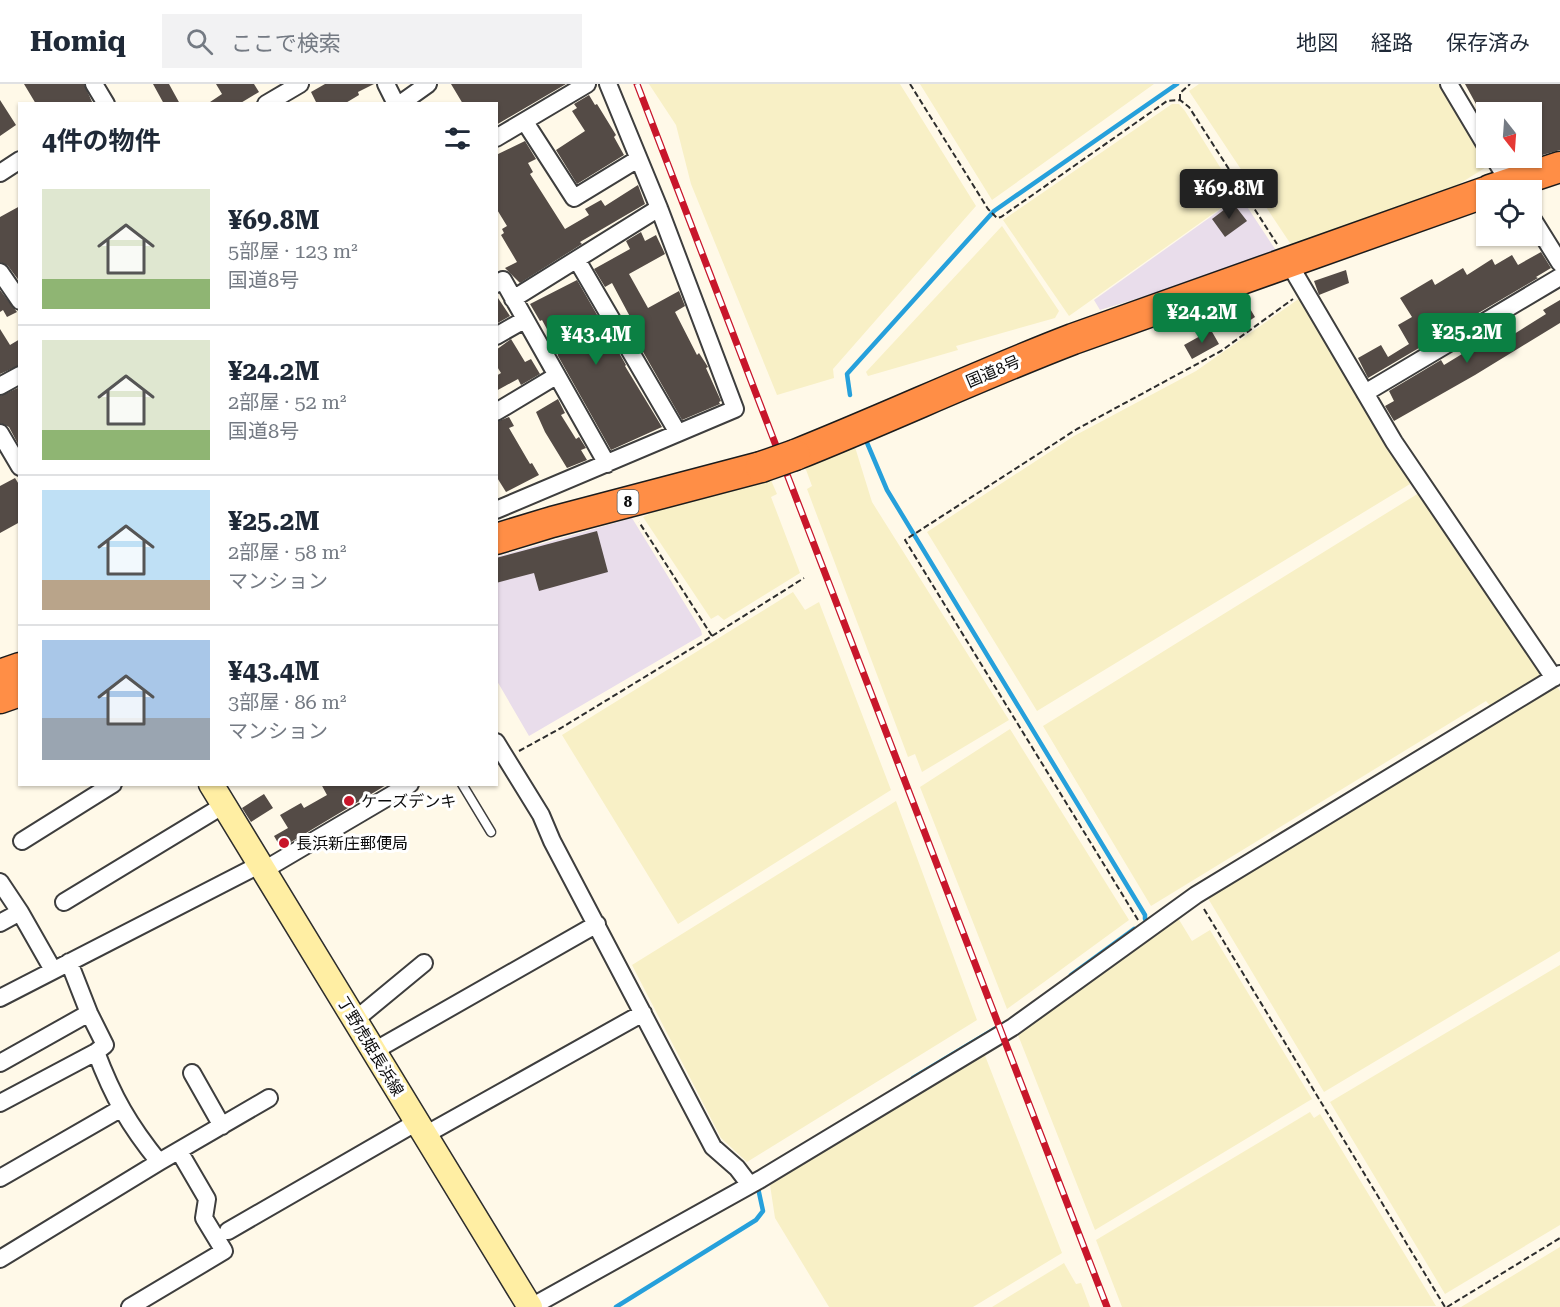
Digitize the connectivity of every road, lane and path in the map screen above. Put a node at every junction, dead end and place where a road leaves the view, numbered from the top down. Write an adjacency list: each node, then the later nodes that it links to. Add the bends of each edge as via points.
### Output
1 (94, 84): 11 (street)
2 (300, 84): 12 (street)
3 (386, 84): 13 (street)
4 (428, 84): 14 (street)
5 (587, 84): 15 (street)
6 (608, 84): 18 (street)
7 (910, 84): 10 (path, via 995,217 1001,217 1167,101)
8 (1190, 84): 10 (path, via 1180,93)
9 (1449, 84): 16 (street)
10 (1180, 100): 27 (path, via 1189,107)
11 (105, 102)
12 (270, 102)
13 (397, 102)
14 (401, 102)
15 (525, 122): 17 (street); 18 (street, via 574,198)
16 (1476, 129)
17 (498, 137)
18 (638, 159): 24 (street)
19 (18, 161): 21 (street)
20 (1560, 166): 22 (highway, 国道8号 / 8)
21 (0, 173)
22 (1523, 180)
23 (1476, 197): 27 (highway, 国道8号 / 8)
24 (659, 208): 26 (street); 43 (street, via 735,409)
25 (1542, 234): 28 (street)
26 (577, 260): 34 (street); 43 (street)
27 (1288, 262): 32 (street); 48 (highway, 国道8号 / 8, bridge, via 1008,364 795,455)
28 (1560, 263)
29 (0, 272): 33 (street)
30 (1560, 277): 40 (street)
31 (498, 278): 34 (street)
32 (1305, 291): 40 (street); 73 (path, via 1221,351 1077,429 905,540)
33 (18, 298)
34 (513, 299): 35 (street)
35 (524, 320): 36 (street); 38 (street)
36 (498, 335)
37 (18, 376): 39 (street)
38 (556, 376): 41 (street); 45 (street)
39 (0, 386)
40 (1365, 393): 53 (street, via 1394,442)
41 (498, 411)
42 (0, 433): 44 (street)
43 (678, 434): 45 (street)
44 (18, 464)
45 (607, 464): 46 (street)
46 (498, 509)
47 (636, 518): 50 (path)
48 (498, 538)
49 (804, 578): 50 (path)
50 (712, 636): 59 (path)
51 (18, 669): 52 (highway)
52 (0, 675)
53 (1557, 676): 68 (street)
54 (18, 684): 55 (highway)
55 (0, 689)
56 (18, 692): 57 (highway)
57 (0, 698)
58 (498, 745): 59 (street)
59 (506, 758): 72 (street, via 541,815)
60 (110, 786): 65 (street)
61 (406, 786): 66 (street)
62 (463, 786): 64 (lane)
63 (217, 795): 66 (main road, 丁野虎姫長浜線); 69 (street)
64 (491, 832)
65 (22, 841)
66 (262, 867): 74 (street); 80 (main road, 丁野虎姫長浜線)
67 (0, 882): 70 (street)
68 (1196, 895): 73 (street); 99 (path)
69 (64, 902)
70 (20, 912): 71 (street); 76 (street)
71 (0, 923)
72 (597, 924): 79 (street); 81 (street)
73 (1145, 932): 93 (street, via 1013,1027)
74 (69, 962): 76 (street); 78 (street)
75 (424, 963): 80 (street)
76 (53, 970): 77 (street)
77 (0, 998)
78 (89, 1012): 82 (street, via 105,1045); 83 (street)
79 (643, 1013): 89 (street); 93 (street, via 713,1147)
80 (355, 1020): 81 (main road, 丁野虎姫長浜線)
81 (374, 1051): 89 (main road, 丁野虎姫長浜線)
82 (96, 1052): 86 (street); 87 (street)
83 (0, 1063)
84 (192, 1073): 88 (street)
85 (269, 1098): 88 (street)
86 (0, 1103)
87 (120, 1109): 91 (street); 92 (street)
88 (222, 1126): 90 (street)
89 (421, 1129): 94 (street); 98 (main road, 丁野虎姫長浜線)
90 (179, 1151): 91 (street); 97 (street, via 207,1199 204,1218 224,1251)
91 (159, 1162): 96 (street)
92 (0, 1178)
93 (750, 1185): 98 (street)
94 (228, 1231)
95 (1560, 1238): 99 (path)
96 (0, 1259)
97 (130, 1307)
98 (530, 1307)
99 (1446, 1307)

